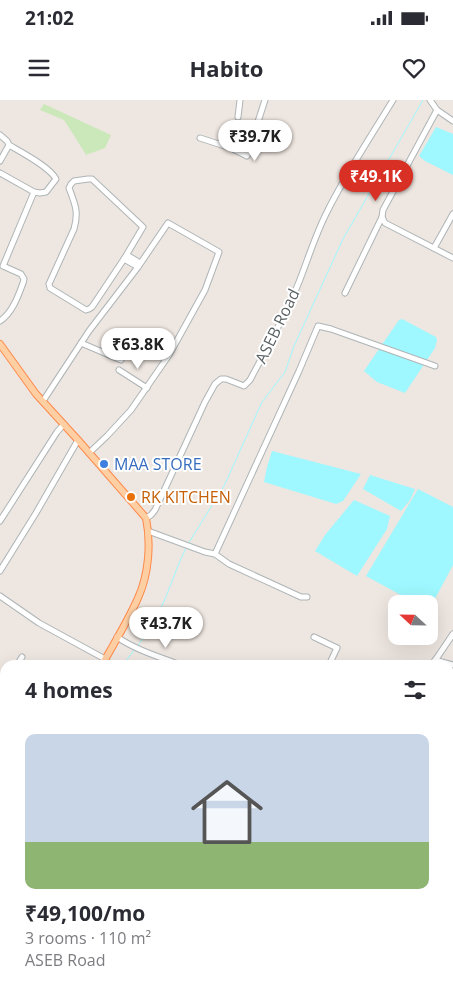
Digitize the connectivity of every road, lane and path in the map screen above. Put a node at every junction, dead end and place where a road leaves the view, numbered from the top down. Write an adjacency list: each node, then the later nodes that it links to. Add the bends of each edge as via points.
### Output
1 (240, 100): 6 (street)
2 (265, 100): 9 (street, via 247,156)
3 (393, 100): 34 (street, ASEB Road, via 332,202 285,314 250,380 244,386 226,379 215,384 155,510)
4 (430, 100): 5 (street)
5 (437, 110): 7 (street); 15 (street)
6 (238, 117)
7 (453, 122)
8 (0, 135): 10 (street)
9 (200, 138)
10 (9, 144): 11 (street); 13 (street, via 56,179 46,192)
11 (0, 161)
12 (0, 173): 13 (street)
13 (34, 192): 23 (street, via 3,266 21,274 23,284 12,309)
14 (453, 214): 16 (street)
15 (382, 217): 16 (street, via 385,223); 20 (street)
16 (434, 248): 18 (street)
17 (126, 257): 19 (street); 21 (street); 21 (street, via 143,225 92,179 74,181 69,188 77,209 77,220 49,286 86,310)
18 (453, 258)
19 (139, 265): 22 (street); 29 (street, via 168,223 219,252 205,290)
20 (345, 293)
21 (91, 308): 22 (street)
22 (99, 318): 24 (street)
23 (0, 321)
24 (81, 343): 26 (street); 30 (street)
25 (0, 344): 30 (main road)
26 (121, 360)
27 (435, 366): 37 (street, via 318,326)
28 (119, 370): 29 (street)
29 (147, 388): 33 (street, via 132,410)
30 (43, 401): 31 (main road)
31 (64, 424): 32 (main road); 35 (street)
32 (78, 440): 33 (main road); 38 (street)
33 (89, 453): 34 (main road)
34 (146, 518): 36 (main road)
35 (0, 521)
36 (148, 531): 37 (street); 43 (main road, via 146,573 139,596)
37 (215, 554): 40 (street, via 229,564)
38 (0, 571)
39 (0, 596): 46 (street)
40 (307, 597)
41 (453, 634): 50 (street)
42 (314, 637): 49 (street, via 337,648)
43 (117, 638): 47 (main road); 48 (street)
44 (22, 657): 45 (street)
45 (20, 660)
46 (100, 660)
47 (104, 660)
48 (167, 660)
49 (332, 660)
50 (435, 660)

